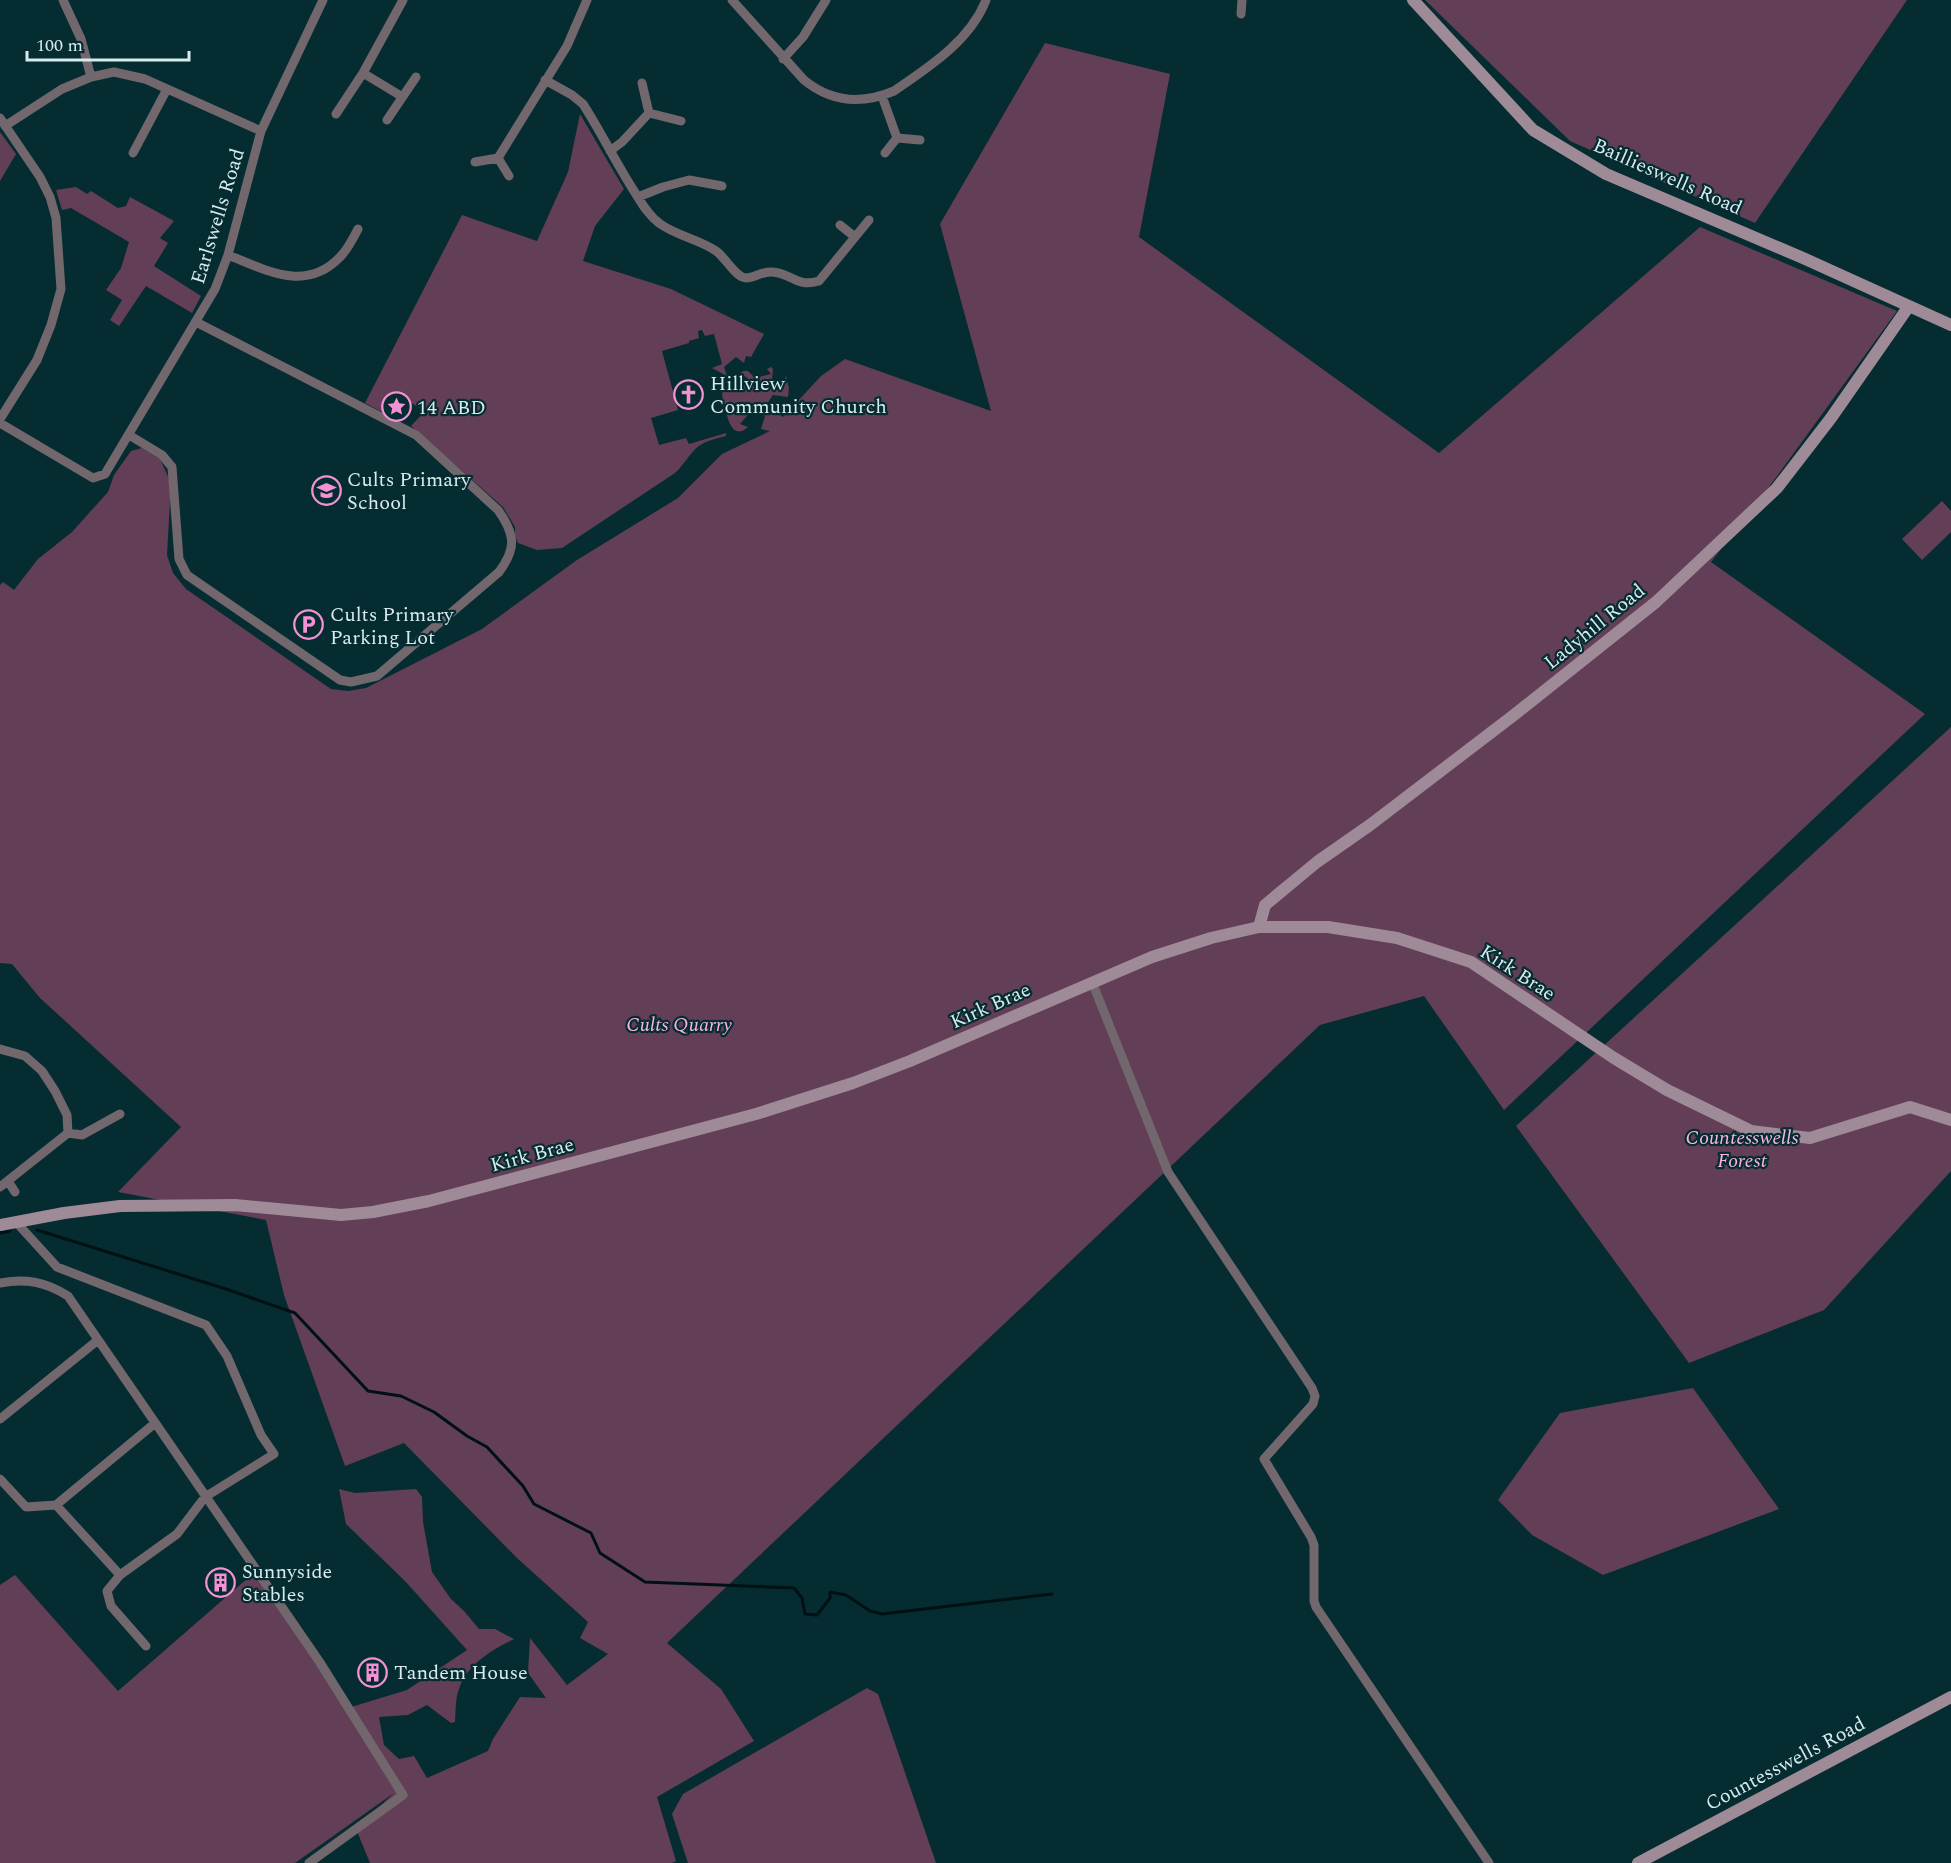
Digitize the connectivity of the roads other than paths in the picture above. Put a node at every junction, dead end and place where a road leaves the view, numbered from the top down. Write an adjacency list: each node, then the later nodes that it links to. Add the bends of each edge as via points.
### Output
1 (63, 0): 13 (street, via 81,39)
2 (323, 0): 25 (street, Earlswells Road)
3 (403, 0): 12 (street)
4 (587, 0): 15 (street, via 567,46)
5 (826, 0): 11 (street, via 803,37)
6 (986, 0): 19 (street, via 981,14 963,37 906,83)
7 (1242, 0): 10 (street)
8 (1413, 0): 41 (street, Baillieswells Road, via 1533,130 1606,174)
9 (734, 2): 11 (street)
10 (1241, 14)
11 (783, 59): 19 (street, via 816,90 840,100)
12 (363, 73): 18 (street); 21 (street)
13 (92, 77): 17 (street, via 114,72 146,79); 24 (street)
14 (416, 77): 18 (street)
15 (545, 80): 28 (street, via 583,104); 31 (street)
16 (642, 83): 20 (street)
17 (167, 89): 25 (street); 29 (street)
18 (401, 96): 22 (street)
19 (882, 96): 26 (street)
20 (649, 113): 23 (street); 28 (street)
21 (336, 114)
22 (387, 120)
23 (681, 121)
24 (3, 122): 44 (street, via 50,197 56,218 61,289 37,360)
25 (261, 131): 40 (street, Earlswells Road)
26 (897, 138): 27 (street); 30 (street)
27 (920, 140)
28 (610, 151): 35 (street)
29 (134, 153)
30 (885, 153)
31 (498, 158): 32 (street); 33 (street)
32 (475, 162)
33 (509, 177)
34 (722, 186): 35 (street, via 689,180)
35 (638, 197): 39 (street, via 661,225 710,246 738,275 747,278 773,272 799,283 819,281)
36 (869, 220): 39 (street)
37 (840, 225): 39 (street)
38 (358, 229): 40 (street, via 332,264 299,277 273,273)
39 (855, 237)
40 (228, 255): 42 (street, Earlswells Road)
41 (1909, 306): 43 (street, Baillieswells Road); 47 (street, Ladyhill Road, via 1777,488 1656,602 1265,905)
42 (196, 322): 46 (street, Earlswells Road); 46 (street, via 416,435 498,510 512,537 507,561 377,676 351,682 340,680 187,575 179,559 172,467 162,455)
43 (1951, 325)
44 (0, 419)
45 (0, 423): 46 (street, Earlswells Road, via 93,478 105,474)
46 (129, 435)
47 (1259, 927): 48 (street, Kirk Brae, via 1152,957); 51 (street, Kirk Brae, via 1328,927 1397,938 1471,962 1658,1085 1751,1131 1810,1138 1910,1107)
48 (1092, 982): 55 (street, Kirk Brae, via 853,1083 756,1114 429,1201 341,1215 235,1205 120,1206); 68 (street, via 1168,1172 1315,1396 1313,1404 1264,1459 1314,1545 1316,1607)
49 (0, 1049): 52 (street, via 25,1056 42,1071 67,1115)
50 (120, 1114): 52 (street, via 82,1135)
51 (1951, 1120)
52 (68, 1133): 53 (street)
53 (4, 1184): 54 (street)
54 (15, 1192)
55 (16, 1222): 56 (street, Kirk Brae); 62 (street, via 57,1267 206,1325 227,1356 261,1435 274,1454)
56 (0, 1225)
57 (0, 1283): 58 (street, via 31,1281 68,1296)
58 (98, 1340): 59 (street); 60 (street)
59 (0, 1419)
60 (154, 1424): 62 (street); 63 (street)
61 (0, 1479): 63 (street, via 26,1508)
62 (205, 1497): 64 (street, via 177,1534); 67 (street, via 319,1661 403,1796)
63 (56, 1505): 64 (street)
64 (120, 1575): 65 (street, via 107,1591 111,1606)
65 (146, 1646)
66 (1951, 1697): 69 (street, Countesswells Road)
67 (309, 1863)
68 (1490, 1863)
69 (1638, 1863)

